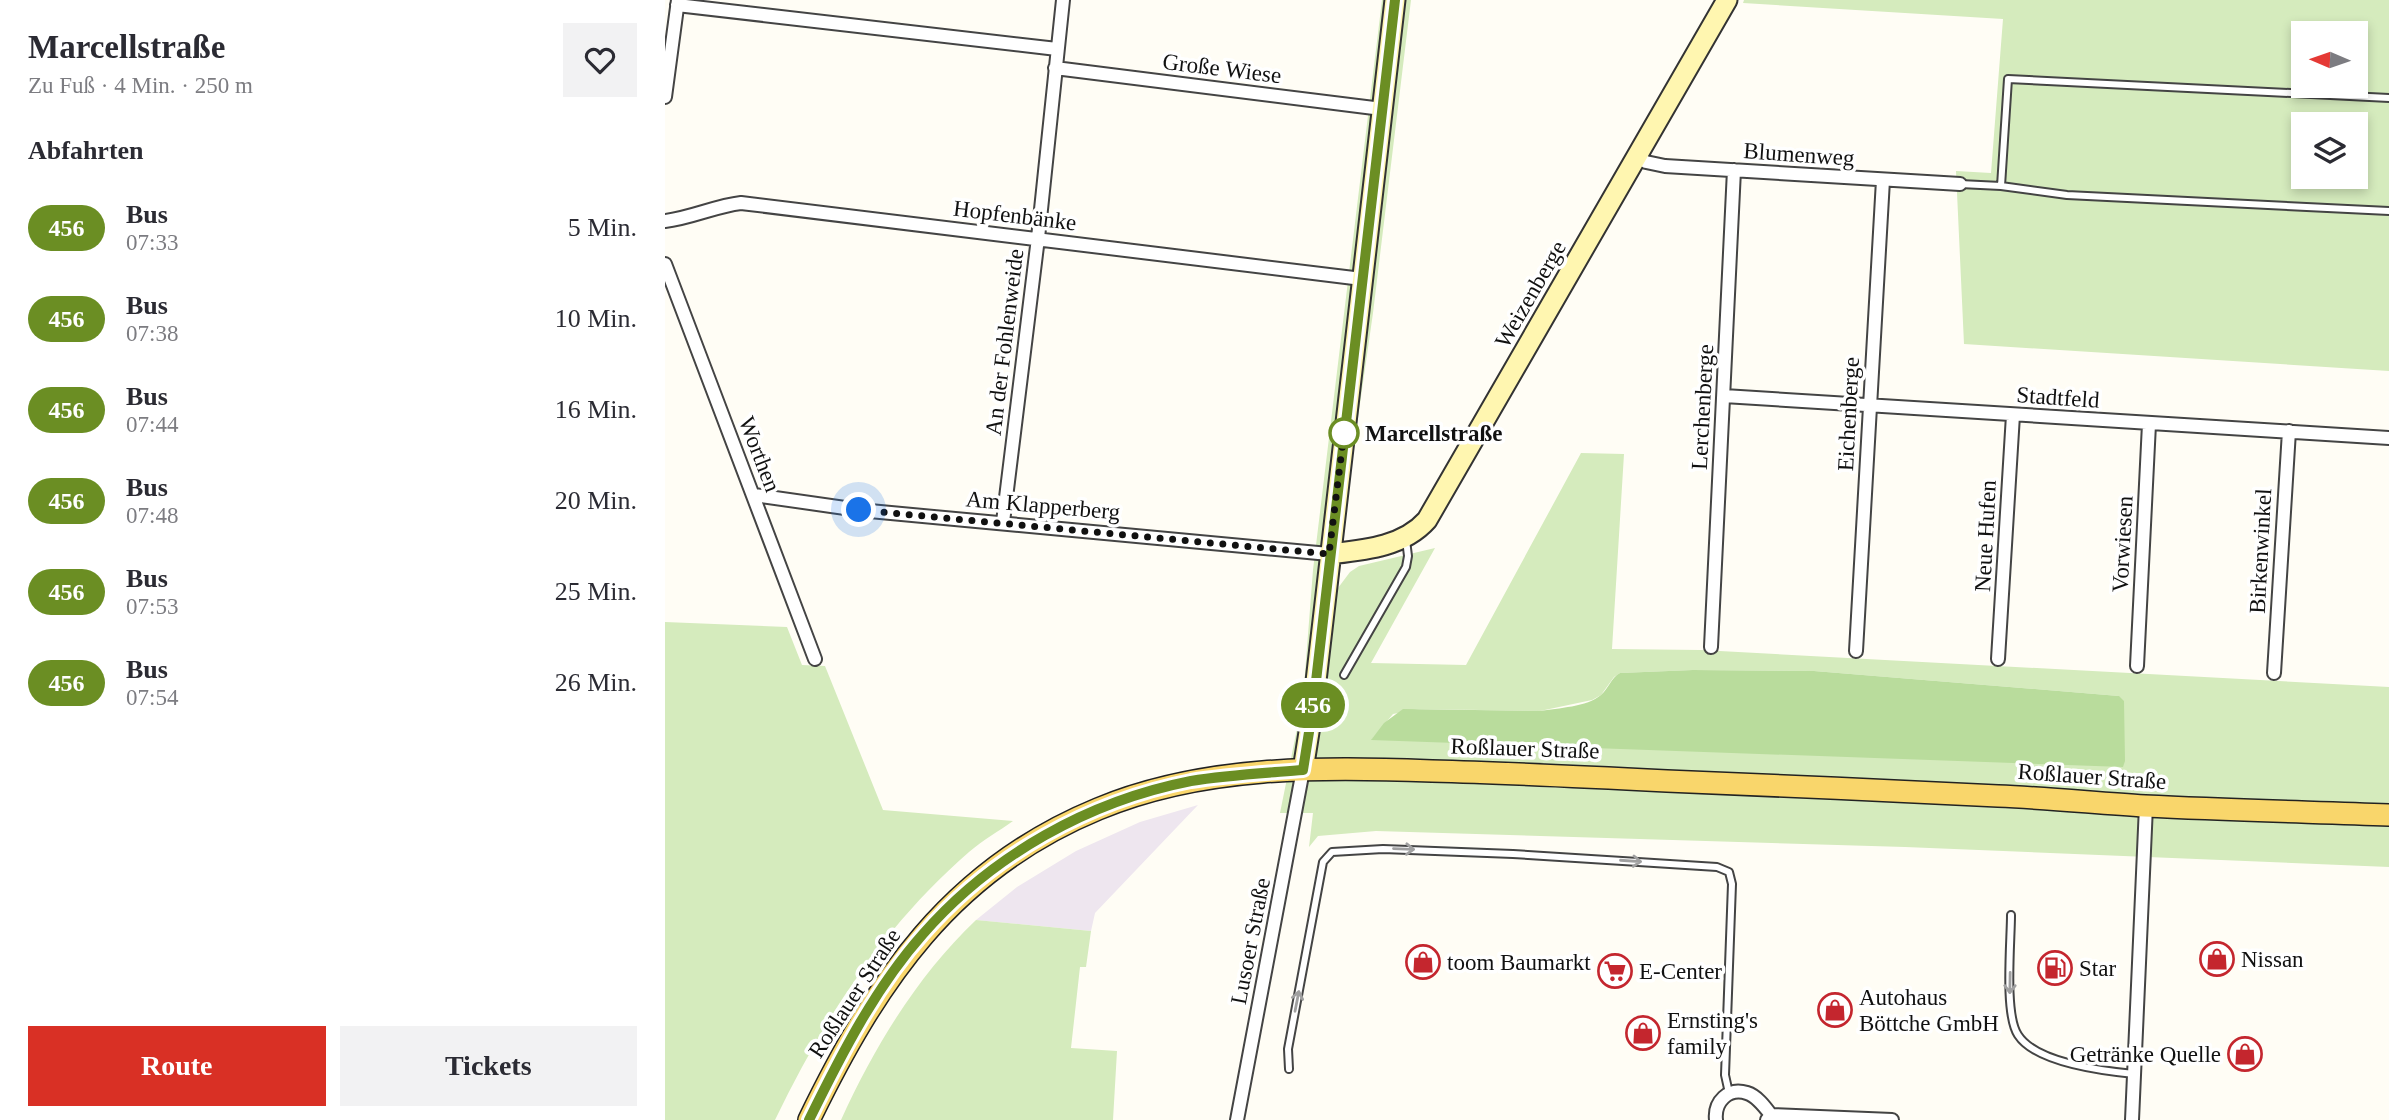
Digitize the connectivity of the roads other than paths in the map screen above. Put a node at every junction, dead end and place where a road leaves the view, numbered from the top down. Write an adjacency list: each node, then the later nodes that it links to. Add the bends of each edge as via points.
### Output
1 (1063, 0): 5 (street, An der Fohlenweide)
2 (1395, 0): 9 (street)
3 (1727, 0): 10 (street, Weizenberge)
4 (677, 2): 5 (street); 7 (street)
5 (1057, 49): 6 (street, An der Fohlenweide)
6 (1055, 68): 9 (street, Große Wiese); 17 (street, An der Fohlenweide)
7 (665, 97)
8 (2389, 98): 14 (lane, via 2008,79)
9 (1382, 109): 19 (street)
10 (1637, 157): 11 (street, Blumenweg, via 1654,165); 28 (street, Weizenberge, via 1436,507)
11 (1734, 170): 12 (street, Blumenweg); 20 (street, Lerchenberge)
12 (1883, 180): 13 (street, Blumenweg); 21 (street, Eichenberge)
13 (1960, 184): 14 (lane)
14 (2001, 186): 15 (lane, via 2067,195)
15 (2389, 211)
16 (665, 221): 17 (street, Hopfenbänke, via 741,203)
17 (1038, 238): 19 (street, Hopfenbänke); 27 (street, An der Fohlenweide)
18 (665, 264): 26 (street, Worthen)
19 (1362, 279): 29 (street)
20 (1724, 396): 21 (street, Stadtfeld); 30 (street, Lerchenberge)
21 (1869, 404): 22 (street, Stadtfeld); 31 (street, Eichenberge)
22 (2013, 415): 23 (street, Stadtfeld); 33 (street, Neue Hufen)
23 (2148, 424): 24 (street, Stadtfeld); 34 (street, Vorwiesen)
24 (2288, 431): 25 (street, Stadtfeld); 35 (street, Birkenwinkel)
25 (2389, 438)
26 (754, 495): 27 (street, Am Klapperberg, via 859,510); 32 (street, Worthen)
27 (1003, 522): 29 (street, Am Klapperberg)
28 (1406, 538): 29 (street); 36 (lane, via 1406,567)
29 (1329, 554): 37 (street)
30 (1711, 646)
31 (1856, 651)
32 (815, 659)
33 (1998, 659)
34 (2137, 666)
35 (2274, 673)
36 (1344, 675)
37 (1303, 770): 38 (main road, Roßlauer Straße, via 1511,773); 45 (main road, Roßlauer Straße, via 1210,779 1150,791 1062,826 1001,864 948,907 905,956 860,1024); 46 (street, Lusoer Straße)
38 (2146, 806): 39 (main road, Roßlauer Straße); 42 (street)
39 (2389, 815)
40 (2011, 915): 42 (lane, one-way to 42, via 2010,999 2016,1033 2035,1050 2088,1070)
41 (1289, 1069): 43 (lane, one-way to 43, via 1288,1049 1323,862 1332,852 1383,849 1513,854 1717,867 1729,872 1725,1075)
42 (2134, 1074): 49 (street)
43 (1729, 1093): 44 (street, via 1752,1096 1764,1105); 47 (street, via 1719,1102)
44 (1769, 1118): 48 (street)
45 (809, 1120)
46 (1237, 1120)
47 (1716, 1120)
48 (1892, 1120)
49 (2132, 1120)

